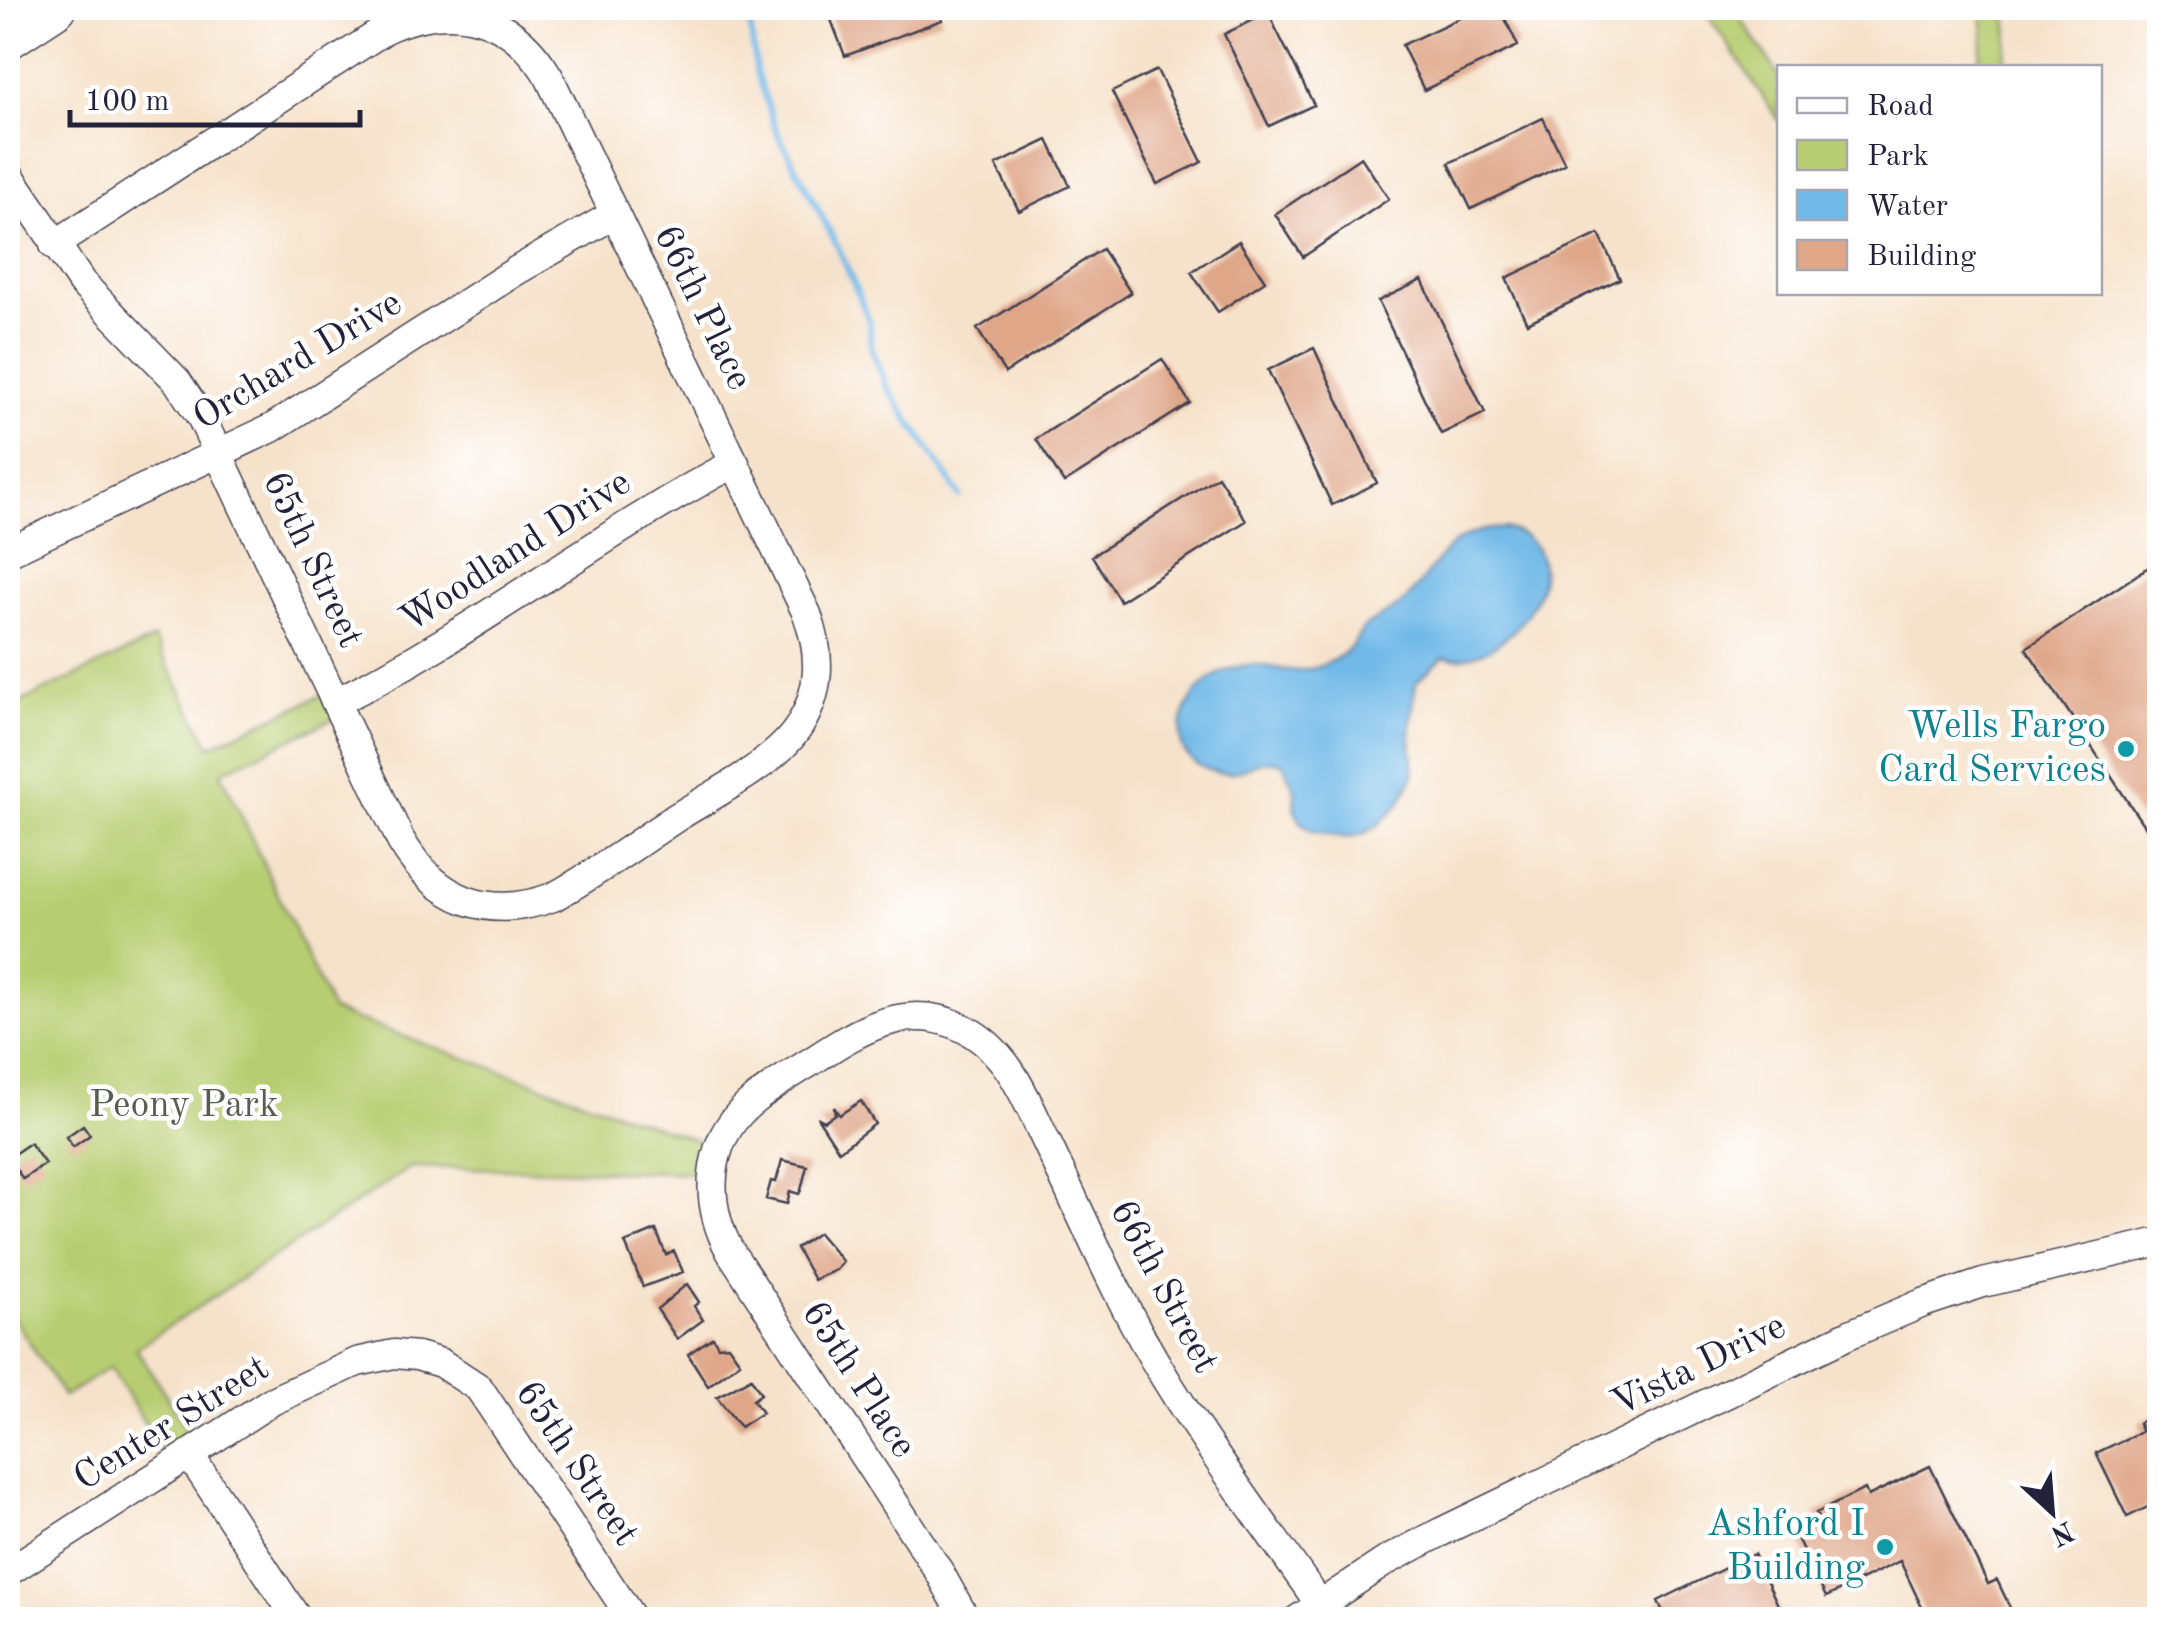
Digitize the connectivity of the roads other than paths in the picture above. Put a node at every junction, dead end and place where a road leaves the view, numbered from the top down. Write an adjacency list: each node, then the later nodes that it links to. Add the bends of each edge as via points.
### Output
1 (57, 8): 2 (main road)
2 (8, 40)
3 (8, 173): 5 (street, 65th Street)
4 (616, 214): 5 (street, 66th Place, via 537,57 502,26 439,13 389,27); 6 (street, Orchard Drive); 7 (street, 66th Place)
5 (54, 245): 6 (street, 65th Street, via 177,381)
6 (221, 454): 8 (street, Orchard Drive); 10 (street, 65th Street)
7 (735, 463): 9 (street, 66th Place, via 815,634); 10 (street, Woodland Drive, via 649,510 434,650)
8 (8, 552)
9 (812, 700): 10 (street, 65th Street, via 784,746 567,889 534,904 490,907 427,878 400,841)
10 (336, 702)
11 (712, 1173): 16 (street, 66th Street, via 718,1148 744,1108 872,1024 938,1019 981,1038 1012,1072 1163,1376); 19 (street, 65th Place, via 714,1215 730,1251)
12 (2160, 1242): 16 (street, Vista Drive, via 1984,1283 1867,1326 1487,1508)
13 (327, 1374): 14 (street, Center Street); 18 (street, 65th Street, via 394,1354 441,1362 470,1381 494,1406)
14 (189, 1454): 15 (street, Center Street); 17 (street)
15 (8, 1572)
16 (1308, 1611)
17 (298, 1620)
18 (633, 1620)
19 (966, 1620)

